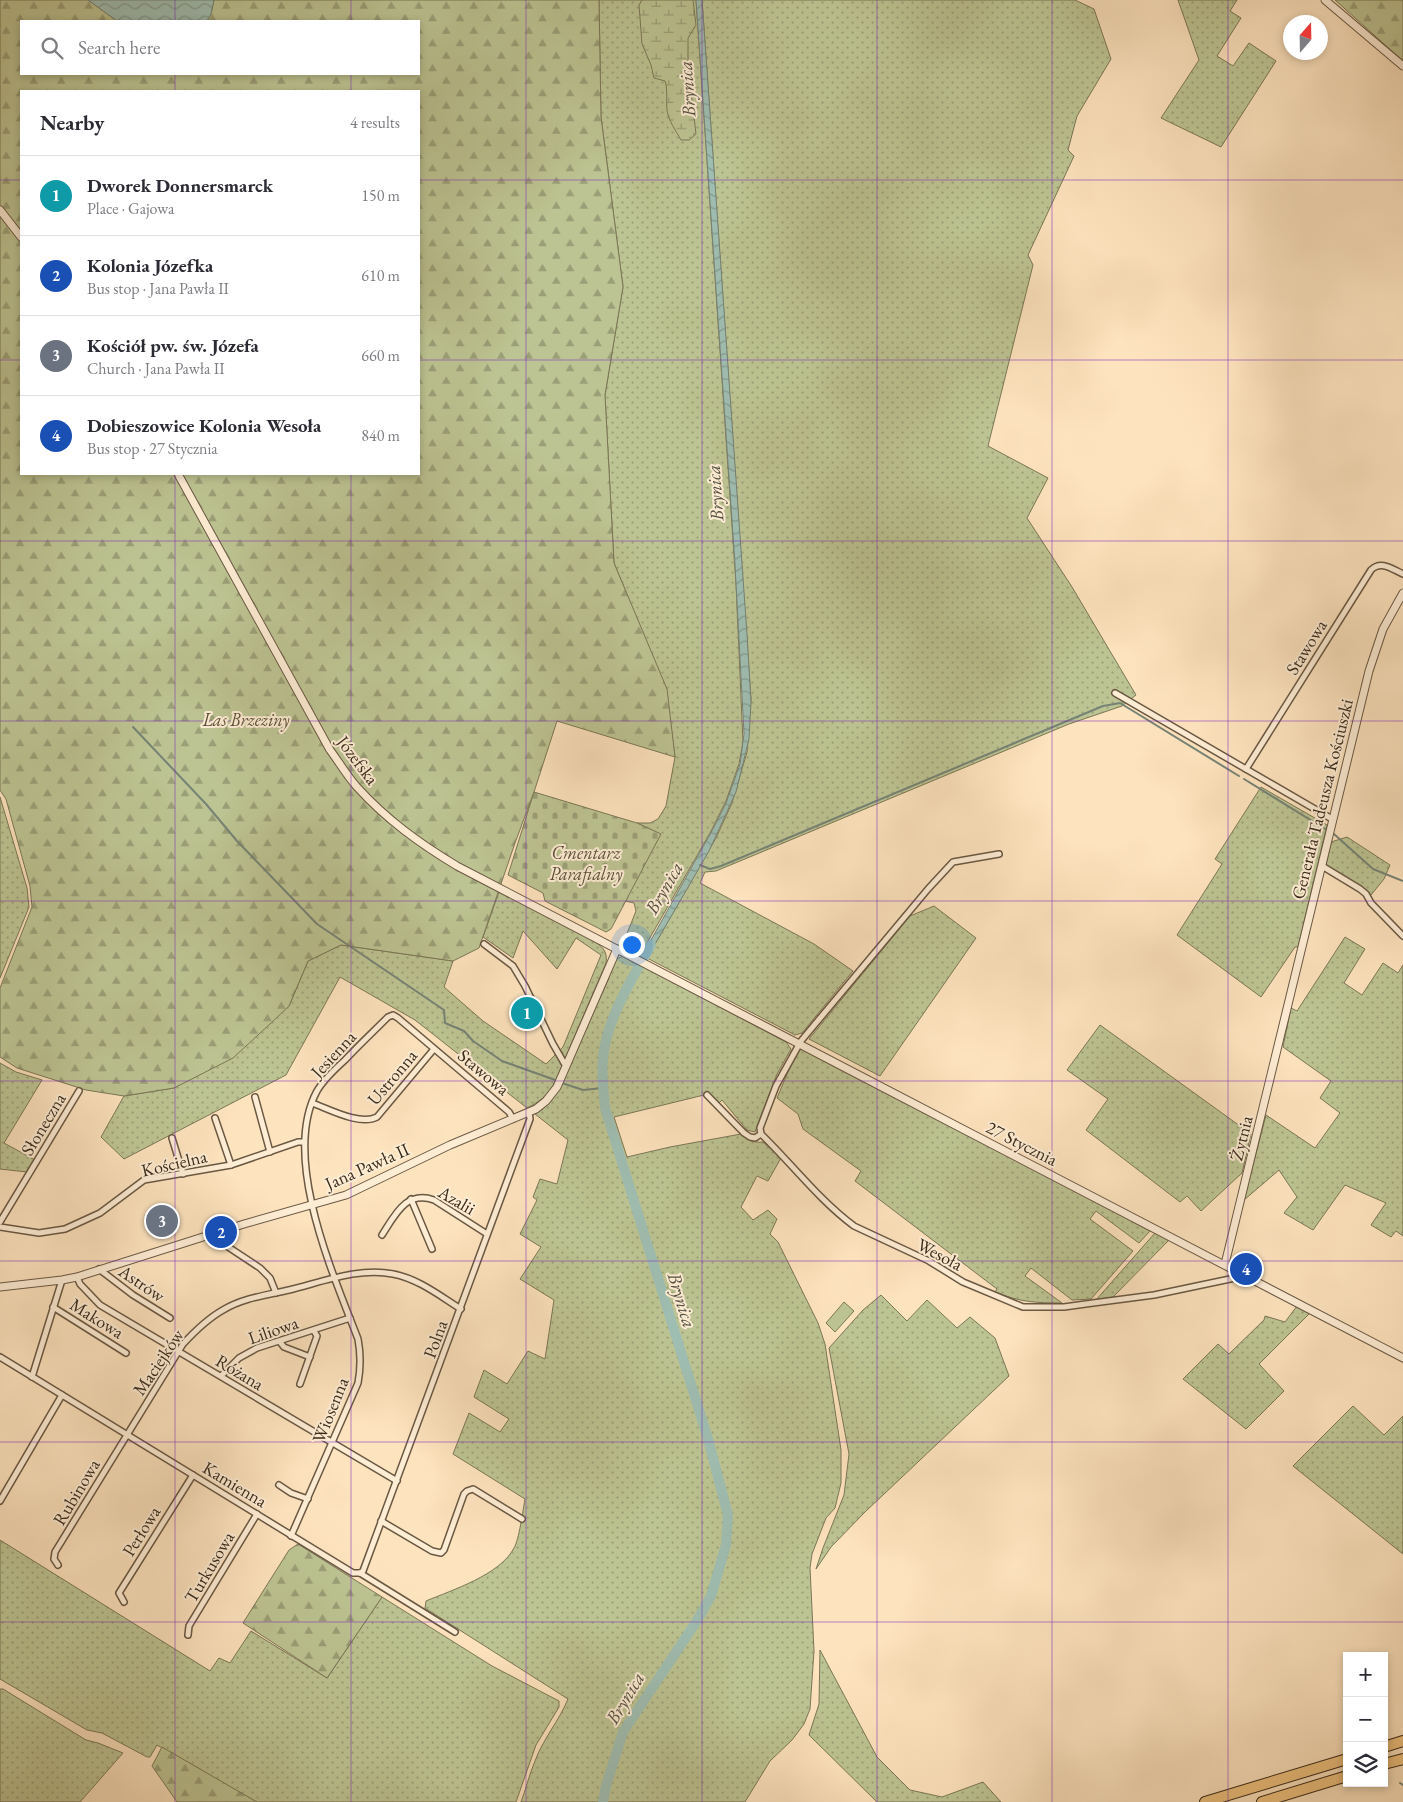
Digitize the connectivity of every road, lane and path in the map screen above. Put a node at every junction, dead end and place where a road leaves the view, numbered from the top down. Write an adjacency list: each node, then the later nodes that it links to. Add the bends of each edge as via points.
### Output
1 (1325, 0): 2 (street)
2 (1403, 66)
3 (0, 210): 4 (street)
4 (20, 236)
5 (179, 475): 15 (street, Józefska, via 330,750 356,786 403,831 429,850)
6 (1403, 574): 9 (street, Stawowa, via 1382,564 1371,570)
7 (1403, 593): 10 (street, Generała Tadeusza Kościuszki, via 1376,647)
8 (1115, 693): 9 (street)
9 (1246, 769): 10 (street)
10 (1332, 819): 12 (street, Generała Tadeusza Kościuszki)
11 (999, 854): 19 (street, via 953,862)
12 (1322, 866): 13 (street, via 1366,894); 18 (street, Generała Tadeusza Kościuszki)
13 (1403, 936)
14 (484, 944): 21 (street, via 513,966 553,1044)
15 (616, 949): 16 (street, Józefska); 21 (street, Jana Pawła II)
16 (630, 956): 19 (street, 27 Stycznia)
17 (388, 1017): 20 (street, Stawowa, via 398,1018); 25 (street, Jesienna, via 328,1076)
18 (1285, 1018): 43 (street, Żytnia)
19 (799, 1043): 29 (street, via 776,1086 760,1128); 43 (street, 27 Stycznia)
20 (434, 1049): 25 (street, Ustronna, via 372,1120 361,1120); 28 (street, Stawowa, via 509,1112)
21 (567, 1064): 26 (street, Jana Pawła II, via 557,1087 544,1104)
22 (79, 1091): 37 (street, Słoneczna)
23 (707, 1095): 29 (street, via 744,1133 755,1138)
24 (255, 1097): 32 (street)
25 (312, 1103): 31 (street, Jesienna)
26 (529, 1112): 28 (street, Jana Pawła II); 39 (street, Polna, via 530,1119)
27 (215, 1118): 33 (street)
28 (513, 1119): 36 (street, Jana Pawła II, via 450,1145 346,1196)
29 (761, 1134): 45 (street, Wesoła, via 854,1226 929,1261 963,1282 1023,1307 1064,1307 1154,1295 1230,1280)
30 (172, 1138): 34 (street)
31 (304, 1142): 32 (street, Kościelna); 36 (street, Jesienna)
32 (270, 1152): 33 (street, Kościelna)
33 (231, 1165): 34 (street, Kościelna)
34 (183, 1174): 38 (street, Kościelna, via 144,1180 100,1213 65,1229 39,1233)
35 (411, 1199): 39 (street, Azalii, via 434,1200); 41 (street, Azalii, via 396,1213); 42 (street, Azalii)
36 (312, 1206): 40 (street, Jana Pawła II); 47 (street, Wiosenna)
37 (0, 1222)
38 (0, 1227)
39 (487, 1234): 52 (street, Polna)
40 (210, 1235): 44 (street, Jana Pawła II); 50 (street, via 260,1268 270,1278)
41 (382, 1235)
42 (432, 1249)
43 (1225, 1264): 45 (street, 27 Stycznia)
44 (99, 1269): 46 (street, Jana Pawła II); 53 (street, Astrów)
45 (1239, 1271): 61 (street, 27 Stycznia)
46 (76, 1277): 48 (street, Jana Pawła II); 57 (street, Różana, via 100,1305)
47 (335, 1278): 50 (street, Maciejków); 52 (street, Maciejków, via 371,1272 392,1274 424,1286); 54 (street, Wiosenna)
48 (62, 1280): 49 (street, Jana Pawła II); 51 (street)
49 (0, 1287)
50 (276, 1293): 57 (street, Maciejków, via 245,1300 224,1310 202,1324)
51 (53, 1307): 58 (street, Makowa); 63 (street)
52 (461, 1309): 69 (street, Polna)
53 (170, 1318)
54 (350, 1318): 55 (street, Liliowa); 67 (street, Wiosenna, via 358,1339 361,1367 358,1383)
55 (314, 1330): 56 (street, Liliowa); 60 (street, via 317,1336)
56 (280, 1342): 60 (street, via 284,1347); 62 (street, Liliowa, via 257,1348 239,1358)
57 (178, 1352): 62 (street, Różana); 66 (street, Maciejków)
58 (126, 1353)
59 (0, 1357): 63 (street, Kamienna)
60 (310, 1357): 64 (street)
61 (1403, 1358)
62 (221, 1376): 67 (street, Różana)
63 (32, 1377): 65 (street, Kamienna)
64 (300, 1384)
65 (62, 1395): 66 (street, Kamienna); 72 (street)
66 (127, 1435): 68 (street, Kamienna); 77 (street, Rubinowa, via 55,1552 54,1559)
67 (333, 1443): 69 (street, Różana); 71 (street, Wiosenna)
68 (192, 1475): 73 (street, Kamienna); 79 (street, Perłowa, via 119,1593)
69 (397, 1481): 75 (street, Polna)
70 (279, 1484): 71 (street)
71 (308, 1499): 76 (street, Wiosenna)
72 (0, 1501)
73 (257, 1514): 76 (street, Kamienna); 81 (street, Turkusowa, via 189,1626)
74 (522, 1519): 75 (street, via 473,1490 467,1491 441,1552 432,1551)
75 (381, 1521): 78 (street, Polna)
76 (291, 1536): 78 (street, Kamienna, via 353,1573)
77 (58, 1565)
78 (360, 1573): 80 (street, Kamienna)
79 (124, 1602)
80 (456, 1632)
81 (188, 1635)
82 (1403, 1741): 83 (highway)
83 (1388, 1746)
84 (1403, 1759): 86 (highway)
85 (1343, 1760): 88 (highway)
86 (1388, 1763)
87 (1343, 1777): 89 (highway)
88 (1205, 1802)
89 (1262, 1802)

